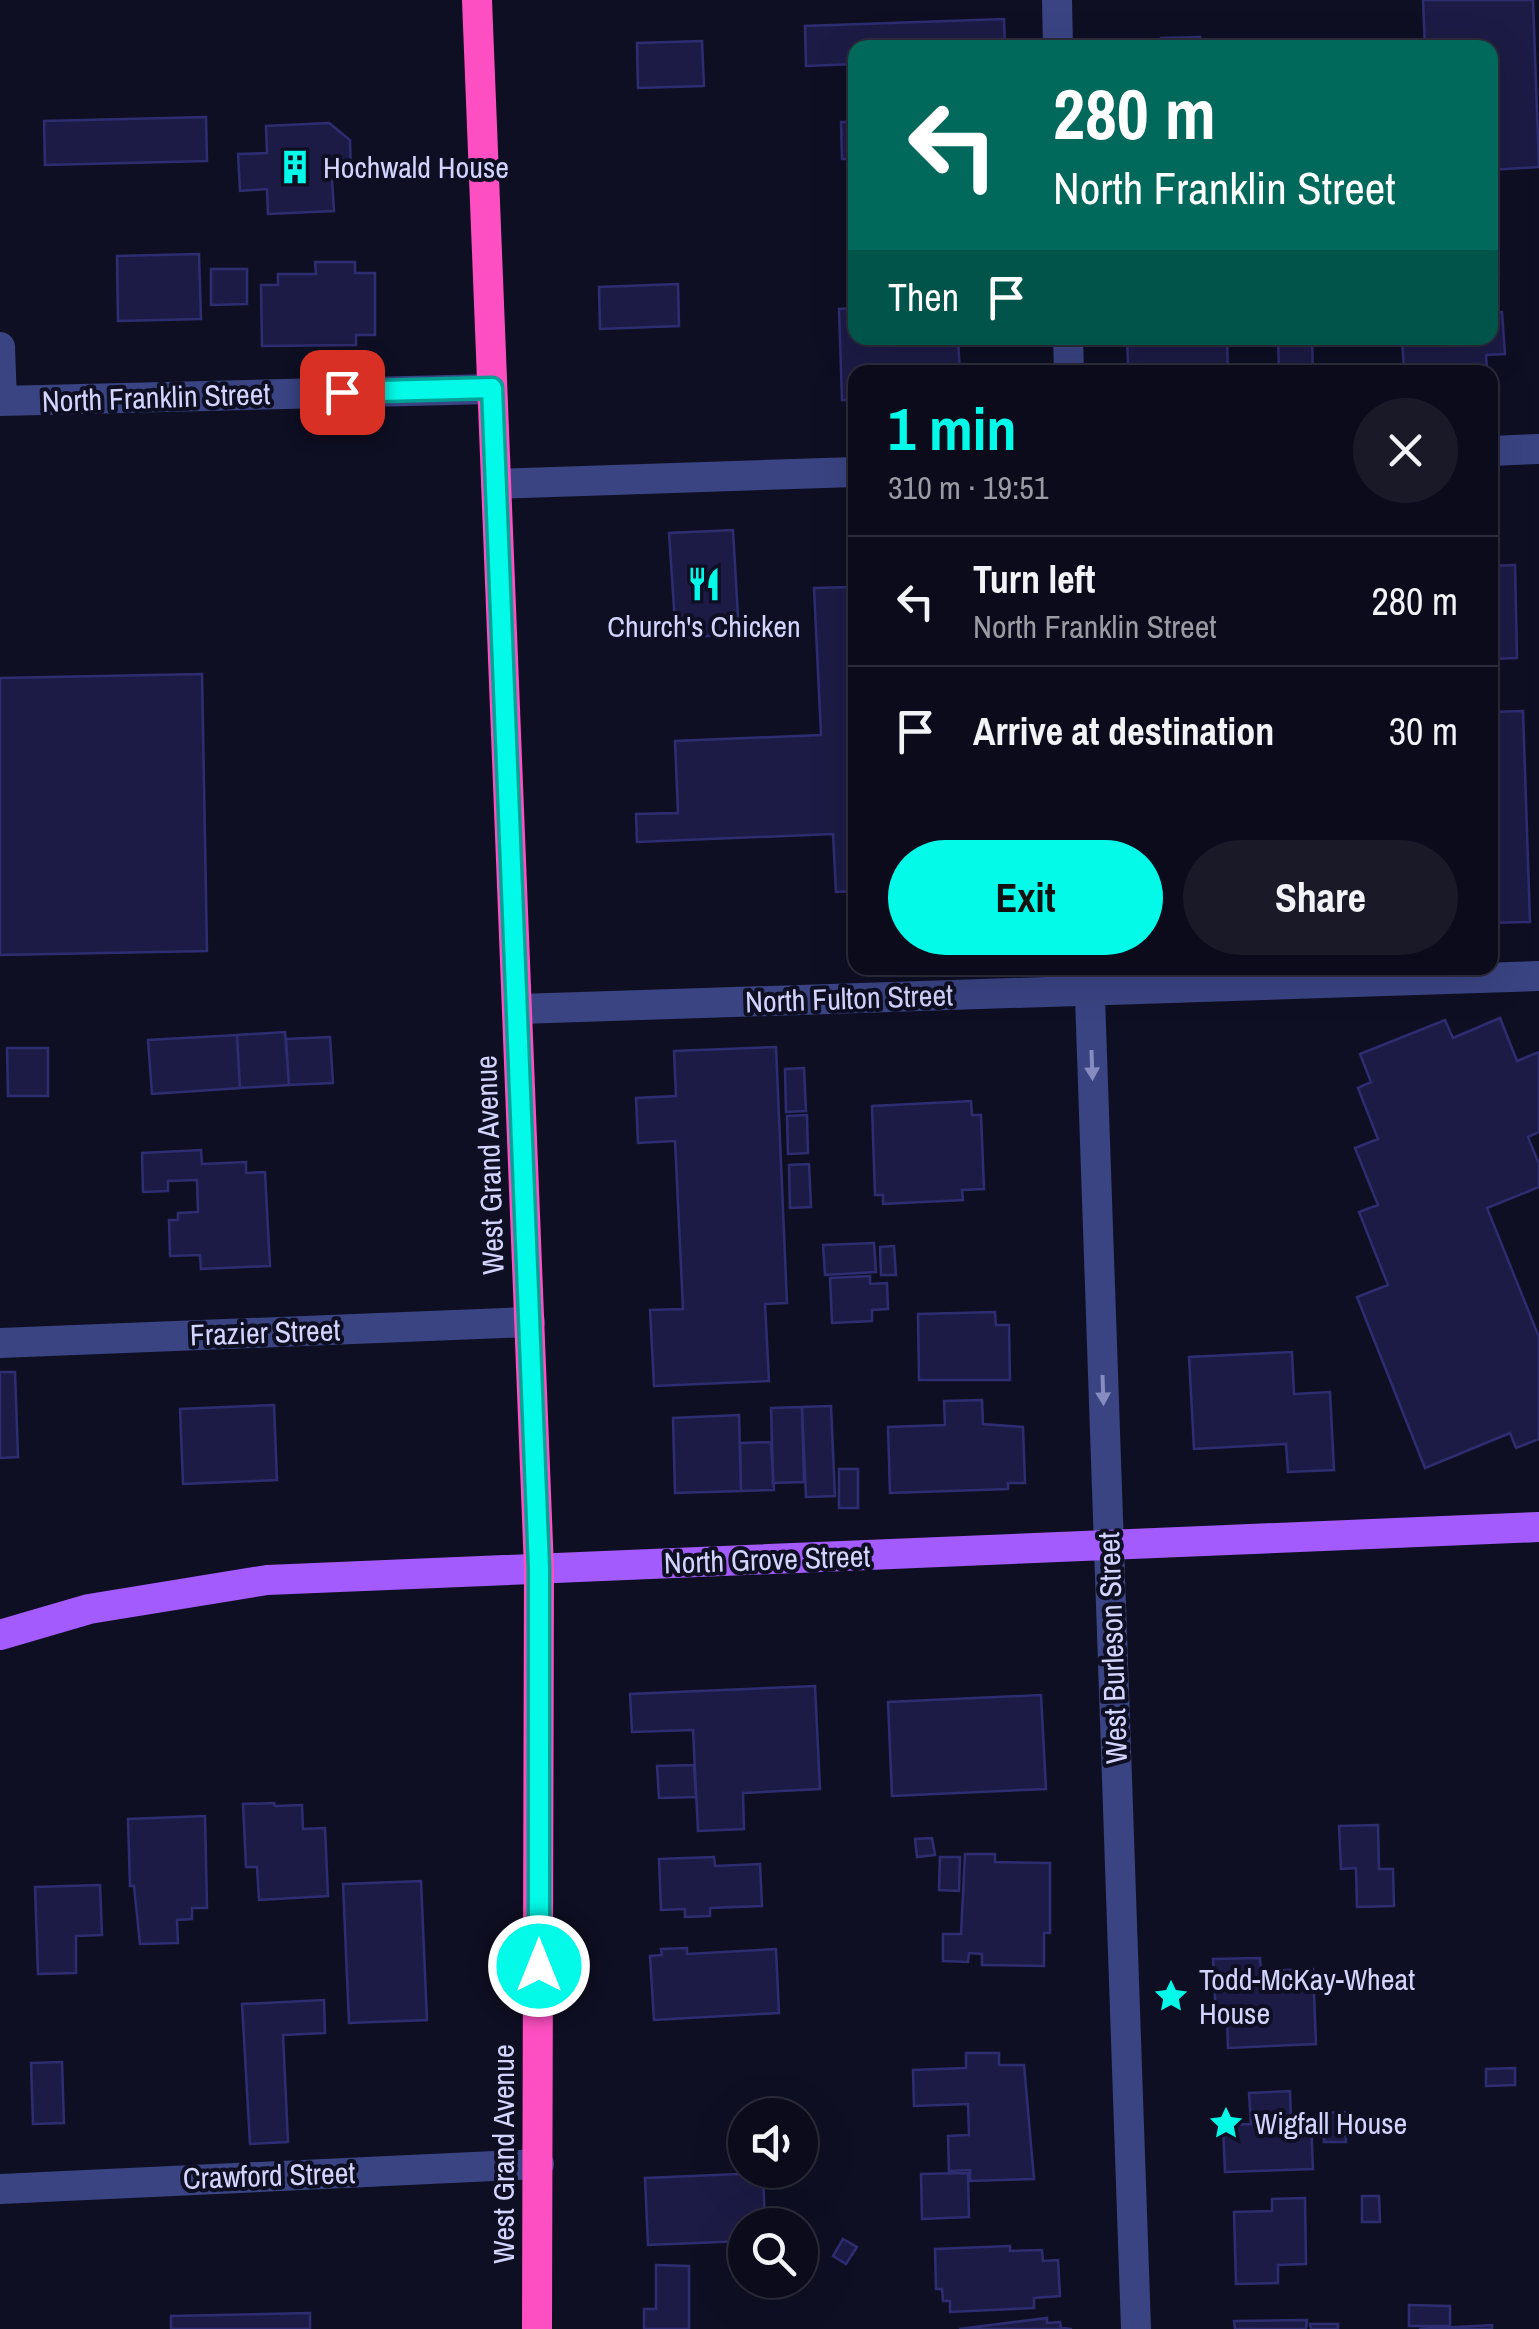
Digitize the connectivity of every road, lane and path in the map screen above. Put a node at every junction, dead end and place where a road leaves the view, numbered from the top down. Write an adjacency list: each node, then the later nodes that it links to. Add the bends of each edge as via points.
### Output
1 (476, 0): 5 (highway, West Grand Avenue)
2 (1056, 0): 3 (street)
3 (1058, 40)
4 (0, 346): 6 (street)
5 (492, 388): 6 (street, North Franklin Street); 10 (highway, West Grand Avenue)
6 (1, 402)
7 (1539, 450): 8 (street)
8 (1498, 451)
9 (848, 472): 10 (street)
10 (496, 484): 13 (highway, West Grand Avenue)
11 (1539, 976): 12 (street, North Fulton Street)
12 (1089, 979): 13 (street, North Fulton Street); 17 (street, West Burleson Street, one-way to 17)
13 (518, 1009): 14 (highway, West Grand Avenue)
14 (530, 1322): 15 (street, Frazier Street); 18 (highway, West Grand Avenue)
15 (0, 1343)
16 (1539, 1527): 17 (main road, North Grove Street)
17 (1108, 1545): 18 (main road, North Grove Street); 23 (street, West Burleson Street)
18 (539, 1568): 19 (main road, North Grove Street, via 208,1587 89,1609); 20 (highway, West Grand Avenue)
19 (0, 1635)
20 (539, 2164): 21 (street, Crawford Street); 22 (highway, West Grand Avenue)
21 (0, 2189)
22 (537, 2329)
23 (1136, 2329)

